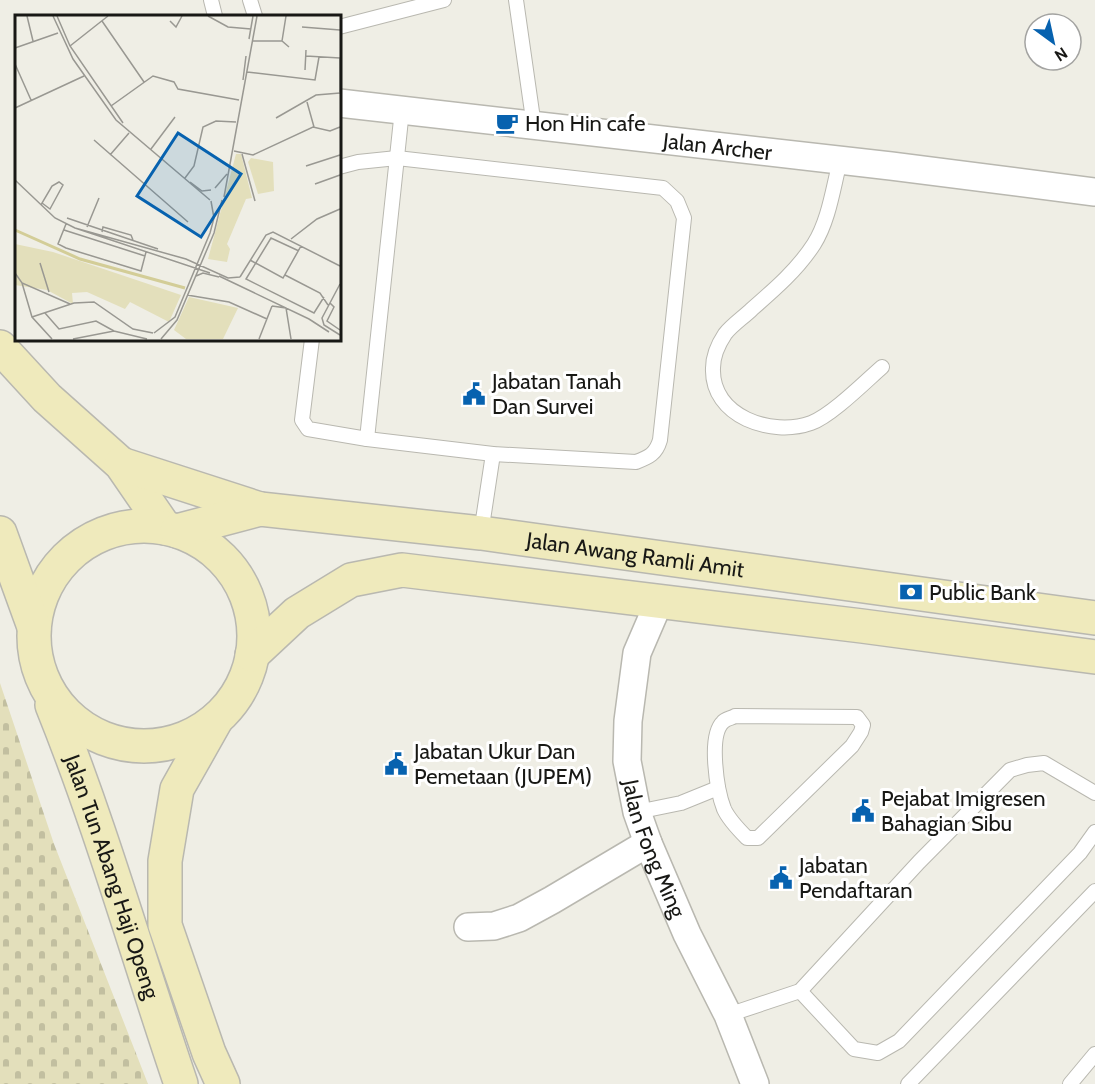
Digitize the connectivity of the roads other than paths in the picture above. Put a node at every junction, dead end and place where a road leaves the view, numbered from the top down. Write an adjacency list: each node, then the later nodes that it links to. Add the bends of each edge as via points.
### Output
1 (211, 0): 5 (lane)
2 (250, 0): 6 (lane)
3 (444, 0): 7 (lane)
4 (516, 0): 10 (lane)
5 (215, 15)
6 (255, 15)
7 (340, 27)
8 (340, 103): 9 (street, Jalan Archer)
9 (402, 110): 10 (street, Jalan Archer); 11 (lane)
10 (534, 126): 12 (street, Jalan Archer)
11 (397, 158): 13 (lane); 18 (lane); 19 (lane, via 663,188 677,201 684,218 657,451 636,462)
12 (840, 161): 14 (street, Jalan Archer); 17 (lane, via 816,242 795,270 726,332 712,368 724,403 740,417 765,426 789,426 812,423)
13 (340, 167)
14 (1095, 192)
15 (312, 340): 18 (lane, via 303,423 308,429)
16 (0, 347): 20 (main road, via 47,398)
17 (882, 367)
18 (367, 439): 19 (lane)
19 (493, 454): 24 (lane)
20 (121, 464): 21 (main road); 22 (main road)
21 (260, 509): 22 (main road, Jalan Awang Ramli Amit); 24 (main road, Jalan Awang Ramli Amit)
22 (171, 529): 27 (main road, via 134,526 104,533 77,548 55,571 40,598); 28 (main road, via 206,544 229,566 246,592 254,623)
23 (0, 533): 27 (main road)
24 (481, 533): 26 (main road, Jalan Awang Ramli Amit)
25 (658, 602): 28 (main road, Jalan Awang Ramli Amit, via 402,570 351,580 297,613); 29 (main road, Jalan Awang Ramli Amit); 34 (street, Jalan Fong Ming, via 637,652 628,721 627,761)
26 (1095, 618)
27 (34, 627): 30 (main road)
28 (252, 655): 31 (main road, via 240,690)
29 (1095, 657)
30 (38, 670): 31 (main road, via 55,703 82,727 115,742 160,744 187,737); 42 (main road, Jalan Tun Abang Haji Openg, via 79,771)
31 (217, 718): 43 (main road, Jalan Tun Abang Haji Openg, via 177,789 165,861 165,925)
32 (718, 788): 32 (lane, via 716,734 723,722 735,716 857,717 863,725 852,747 758,838 747,838 737,828 724,810); 34 (lane, via 681,803)
33 (1095, 793): 39 (lane, via 1044,763 1010,770)
34 (637, 812): 36 (street, Jalan Fong Ming)
35 (1095, 832): 39 (lane, via 1080,853 899,1041 878,1053 854,1049)
36 (648, 843): 38 (street, via 519,918 494,926); 40 (street, Jalan Fong Ming, via 687,934)
37 (1095, 891): 45 (lane)
38 (468, 927)
39 (800, 991): 40 (lane)
40 (728, 1015): 44 (street, Jalan Fong Ming)
41 (1095, 1054): 46 (lane)
42 (181, 1084)
43 (223, 1084)
44 (755, 1084)
45 (908, 1084)
46 (1070, 1084)

